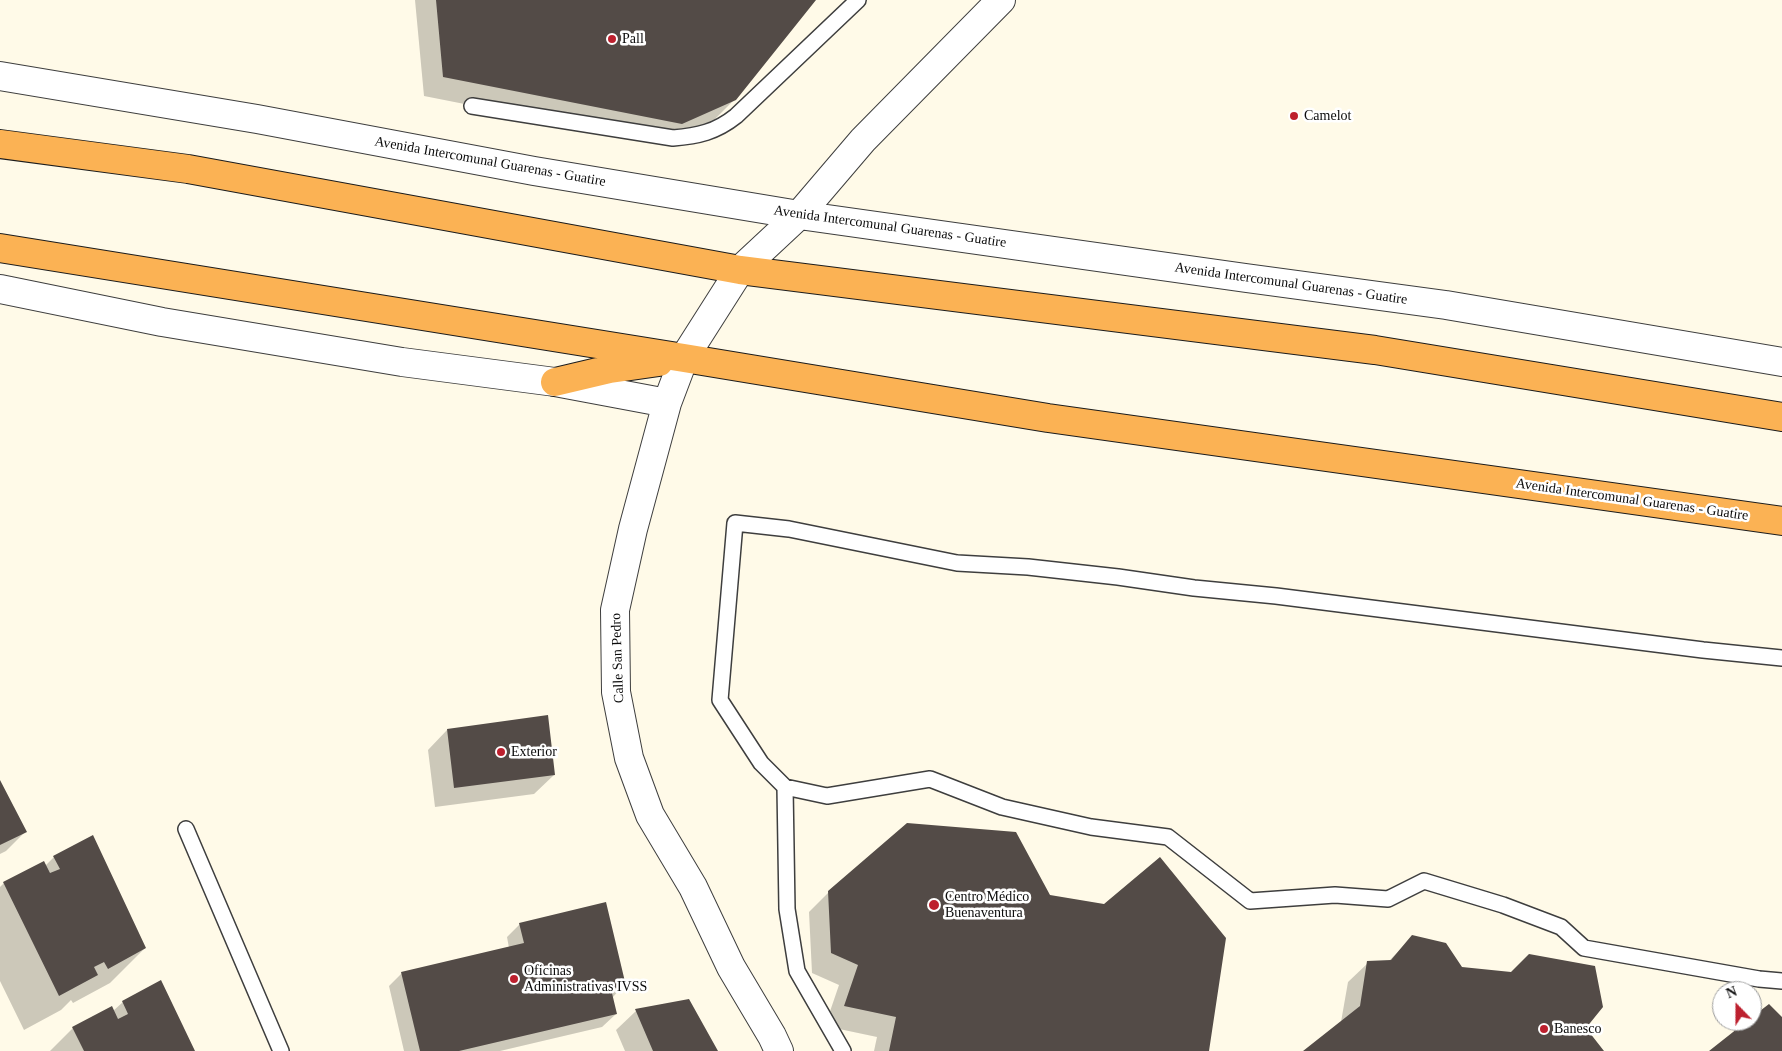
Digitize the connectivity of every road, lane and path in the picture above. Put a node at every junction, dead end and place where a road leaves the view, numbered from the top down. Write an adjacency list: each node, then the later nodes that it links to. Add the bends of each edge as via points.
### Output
1 (858, 0): 4 (lane, via 736,116 724,126 696,137 673,138)
2 (1001, 0): 6 (street, Calle San Pedro, via 863,140)
3 (0, 76): 6 (street, Avenida Intercomunal Guarenas - Guatire, via 534,171)
4 (472, 106)
5 (0, 144): 8 (highway, via 188,169)
6 (799, 214): 8 (street, Calle San Pedro); 11 (street, Avenida Intercomunal Guarenas - Guatire, via 1446,305)
7 (0, 248): 10 (highway, Avenida Intercomunal Guarenas - Guatire)
8 (740, 270): 10 (street, Calle San Pedro); 14 (highway, via 1375,350)
9 (0, 289): 12 (street, via 162,322 402,362)
10 (684, 358): 12 (highway, via 610,369); 13 (street, Calle San Pedro); 15 (highway, Avenida Intercomunal Guarenas - Guatire, via 1048,418)
11 (1774, 359)
12 (555, 382): 13 (street)
13 (666, 403): 21 (street, Calle San Pedro, via 615,610 616,692 629,758 650,815 693,887 731,967)
14 (1782, 417)
15 (1782, 521)
16 (1782, 658): 17 (lane, via 1118,577 957,563 789,529 735,523 720,700 761,763)
17 (785, 787): 19 (lane, via 827,796 930,779 1002,807 1091,827 1168,837 1250,900 1335,895 1388,899 1424,881 1561,927 1584,948); 22 (lane, via 787,909 797,971)
18 (186, 829): 20 (lane)
19 (1782, 981)
20 (281, 1051)
21 (779, 1051)
22 (843, 1051)

